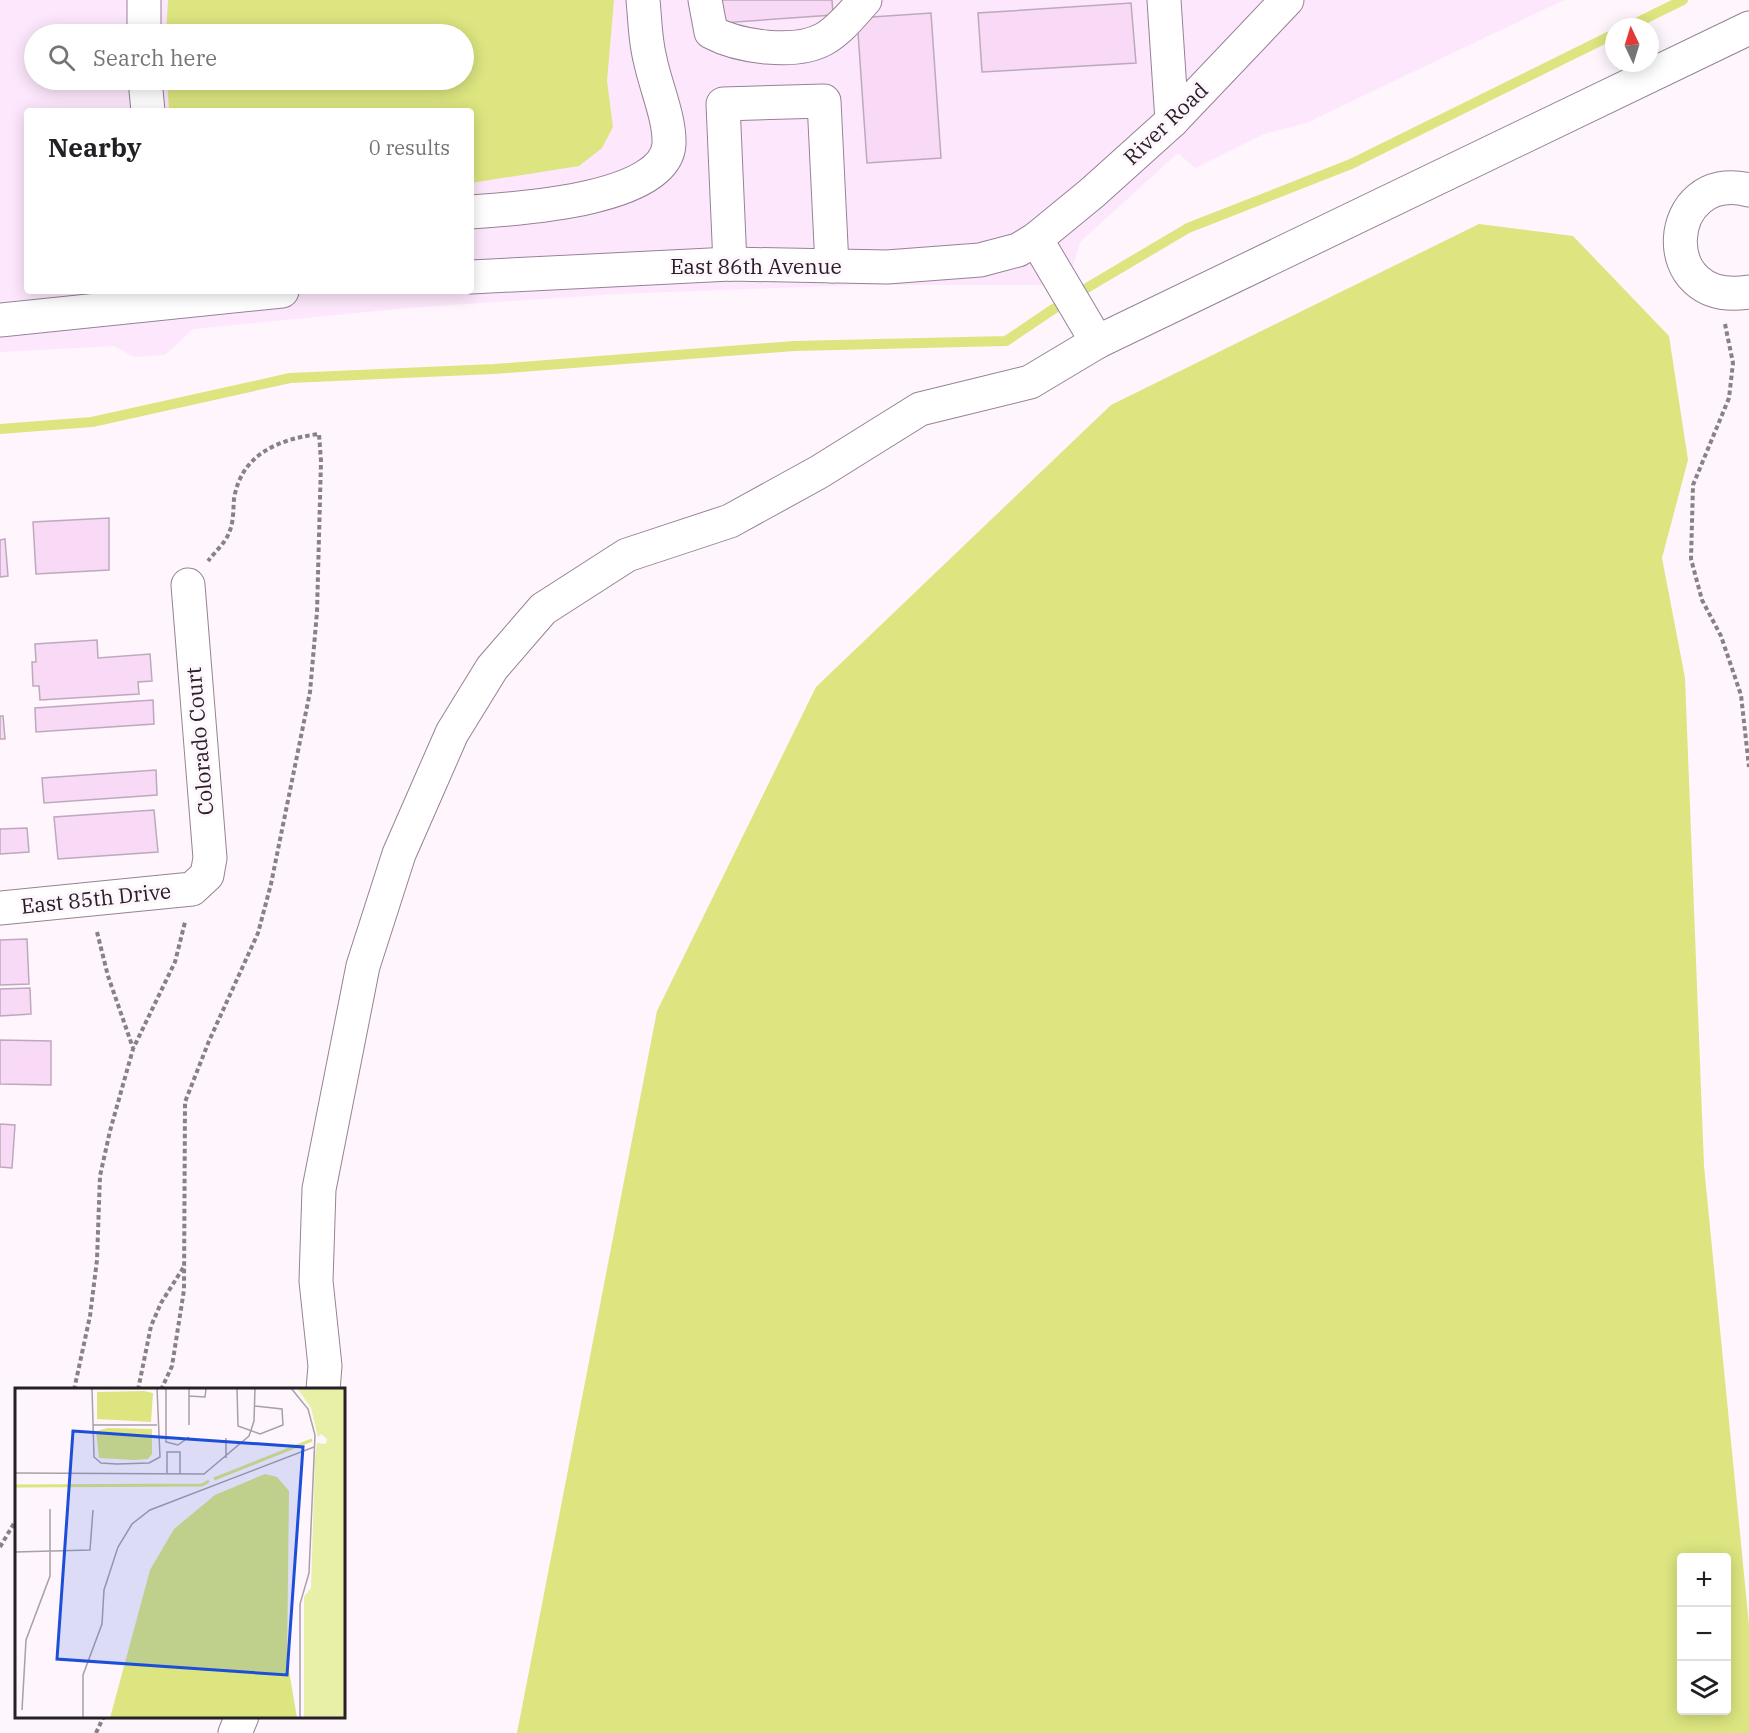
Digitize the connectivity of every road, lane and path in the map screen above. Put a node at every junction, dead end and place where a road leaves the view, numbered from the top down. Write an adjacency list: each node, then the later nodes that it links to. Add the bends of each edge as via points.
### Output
1 (144, 0): 7 (street)
2 (643, 0): 13 (street, via 649,58 669,145 662,162 642,178 590,199)
3 (705, 0): 4 (street, via 711,32 730,42 758,46 800,46 824,39)
4 (865, 0)
5 (1164, 0): 11 (street)
6 (1287, 0): 11 (street, River Road)
7 (144, 24)
8 (1749, 28): 22 (street)
9 (146, 90): 10 (street)
10 (148, 108)
11 (1172, 121): 14 (street, River Road)
12 (1749, 190): 18 (street, via 1729,187 1712,191 1696,201 1679,233 1683,260 1698,282 1732,295)
13 (474, 212)
14 (1044, 252): 16 (street, East 86th Avenue, via 1018,250 980,260 887,267); 22 (street)
15 (730, 264): 16 (street, East 86th Avenue); 16 (street, via 723,104 824,101); 17 (street, East 86th Avenue)
16 (832, 266)
17 (474, 277)
18 (1749, 292)
19 (253, 294): 21 (street)
20 (1716, 319): 24 (path, via 1726,325 1732,363 1729,398 1693,485 1691,559 1702,600 1721,636 1741,695)
21 (0, 320)
22 (1089, 328): 33 (street, via 1030,382 920,409 730,521 627,555 543,609 492,668 452,733 403,844 363,966 319,1189 316,1281 325,1366)
23 (188, 585): 25 (street, Colorado Court, via 210,858 207,875); 29 (path, via 228,536 240,479 249,464 277,443 319,434 318,612 310,692 258,933 185,1102)
24 (1749, 767)
25 (189, 890): 26 (street, East 85th Drive); 28 (path, via 175,962)
26 (80, 901): 27 (street, East 85th Drive); 28 (path, via 95,925)
27 (0, 908)
28 (133, 1049): 30 (path, via 100,1176 97,1260)
29 (185, 1264): 31 (path, via 152,1326); 32 (path, via 179,1335 172,1366)
30 (75, 1388)
31 (138, 1388)
32 (161, 1388)
33 (323, 1388)
34 (15, 1522): 35 (path)
35 (0, 1547)
36 (103, 1718): 38 (path)
37 (241, 1718): 39 (street)
38 (96, 1733)
39 (235, 1733)

